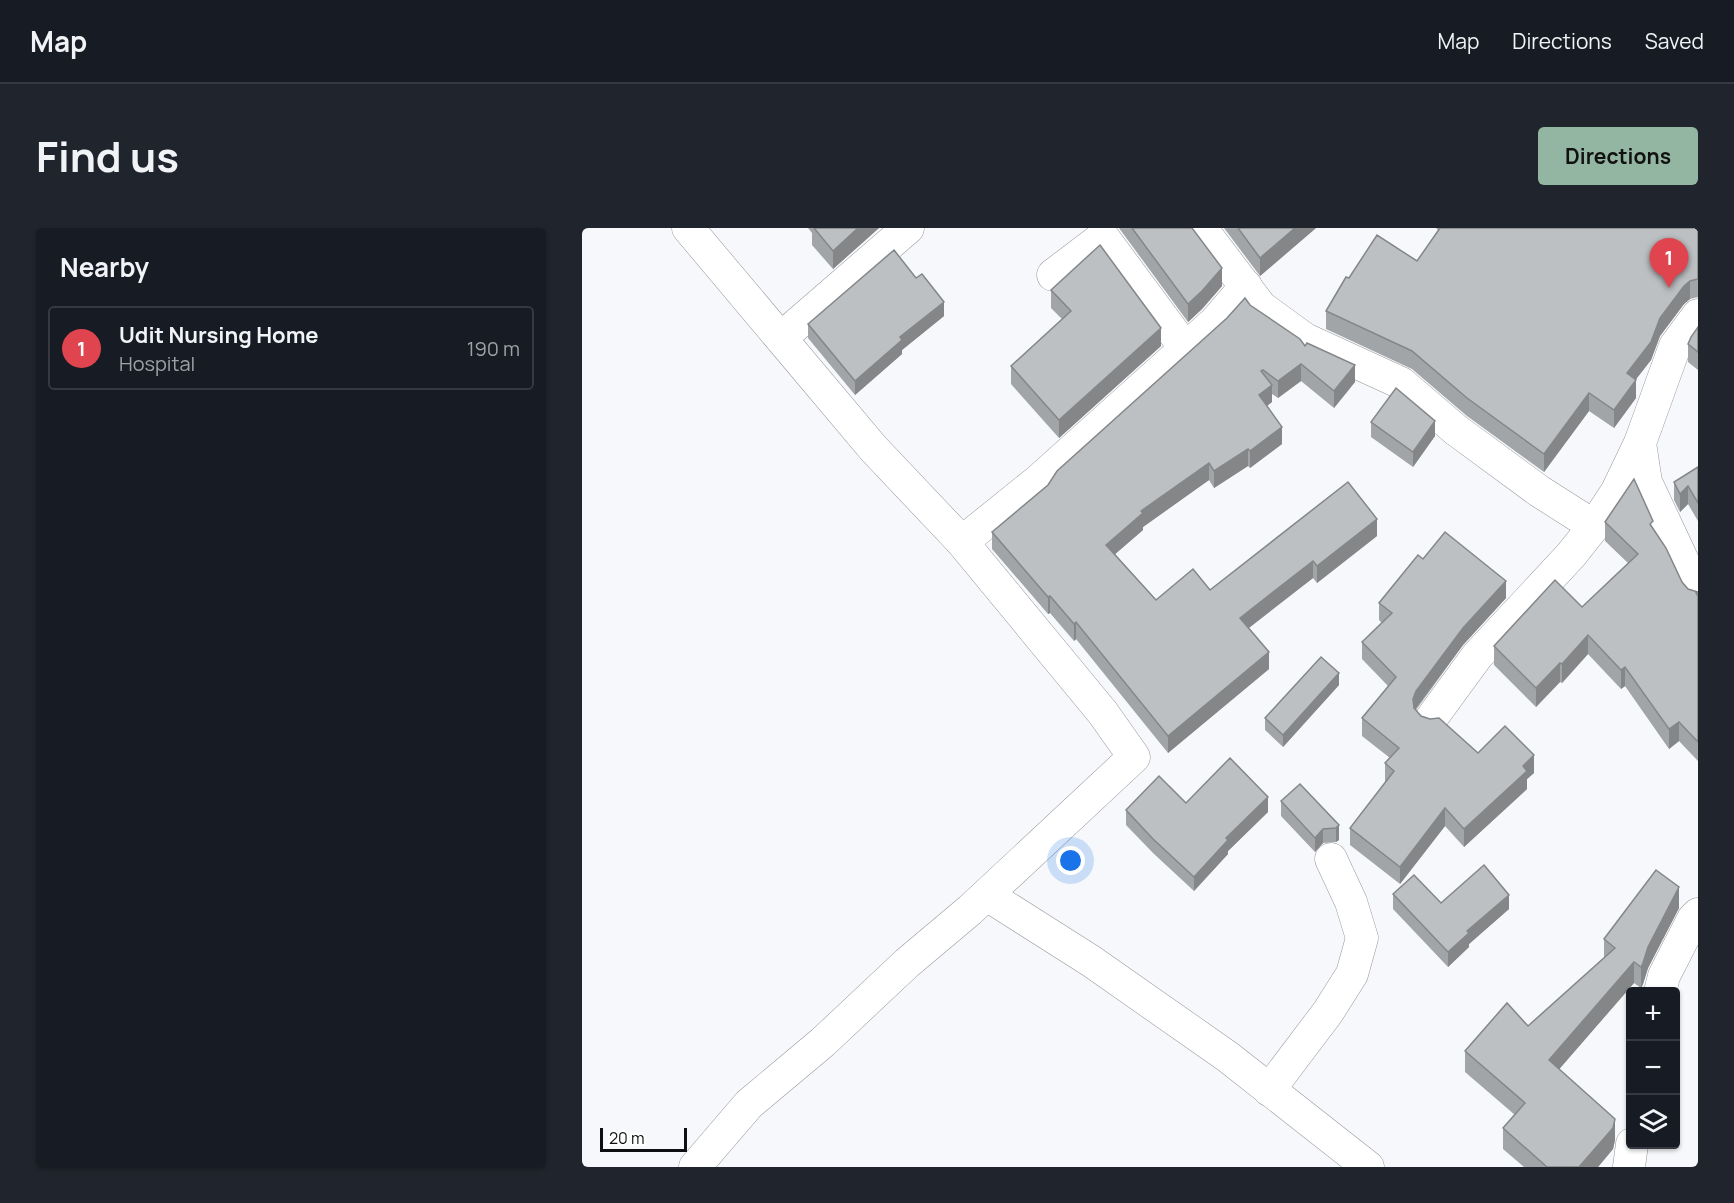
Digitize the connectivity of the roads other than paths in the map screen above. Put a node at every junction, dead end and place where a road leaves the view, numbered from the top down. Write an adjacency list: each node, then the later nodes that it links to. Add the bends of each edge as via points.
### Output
1 (688, 228): 7 (street)
2 (908, 228): 7 (street)
3 (1201, 228): 5 (street)
4 (1053, 275): 8 (street, via 1103,237)
5 (1246, 286): 8 (street, via 1215,322); 10 (street, via 1261,307 1305,339 1401,383 1456,430)
6 (1698, 315): 9 (street, via 1676,346)
7 (781, 338): 11 (street, via 873,448)
8 (1185, 348): 11 (street, via 1039,480)
9 (1640, 443): 10 (street); 12 (street, via 1646,482)
10 (1594, 526): 13 (street, via 1477,656)
11 (962, 542): 15 (street, via 1103,712 1134,757)
12 (1698, 593)
13 (1431, 719)
14 (1331, 859): 18 (street, via 1362,938 1352,974)
15 (987, 895): 18 (street, via 1091,961); 20 (street, via 749,1104)
16 (1698, 914): 17 (street)
17 (1661, 987)
18 (1269, 1090): 21 (street)
19 (1631, 1149): 22 (street)
20 (695, 1167)
21 (1368, 1167)
22 (1629, 1167)

